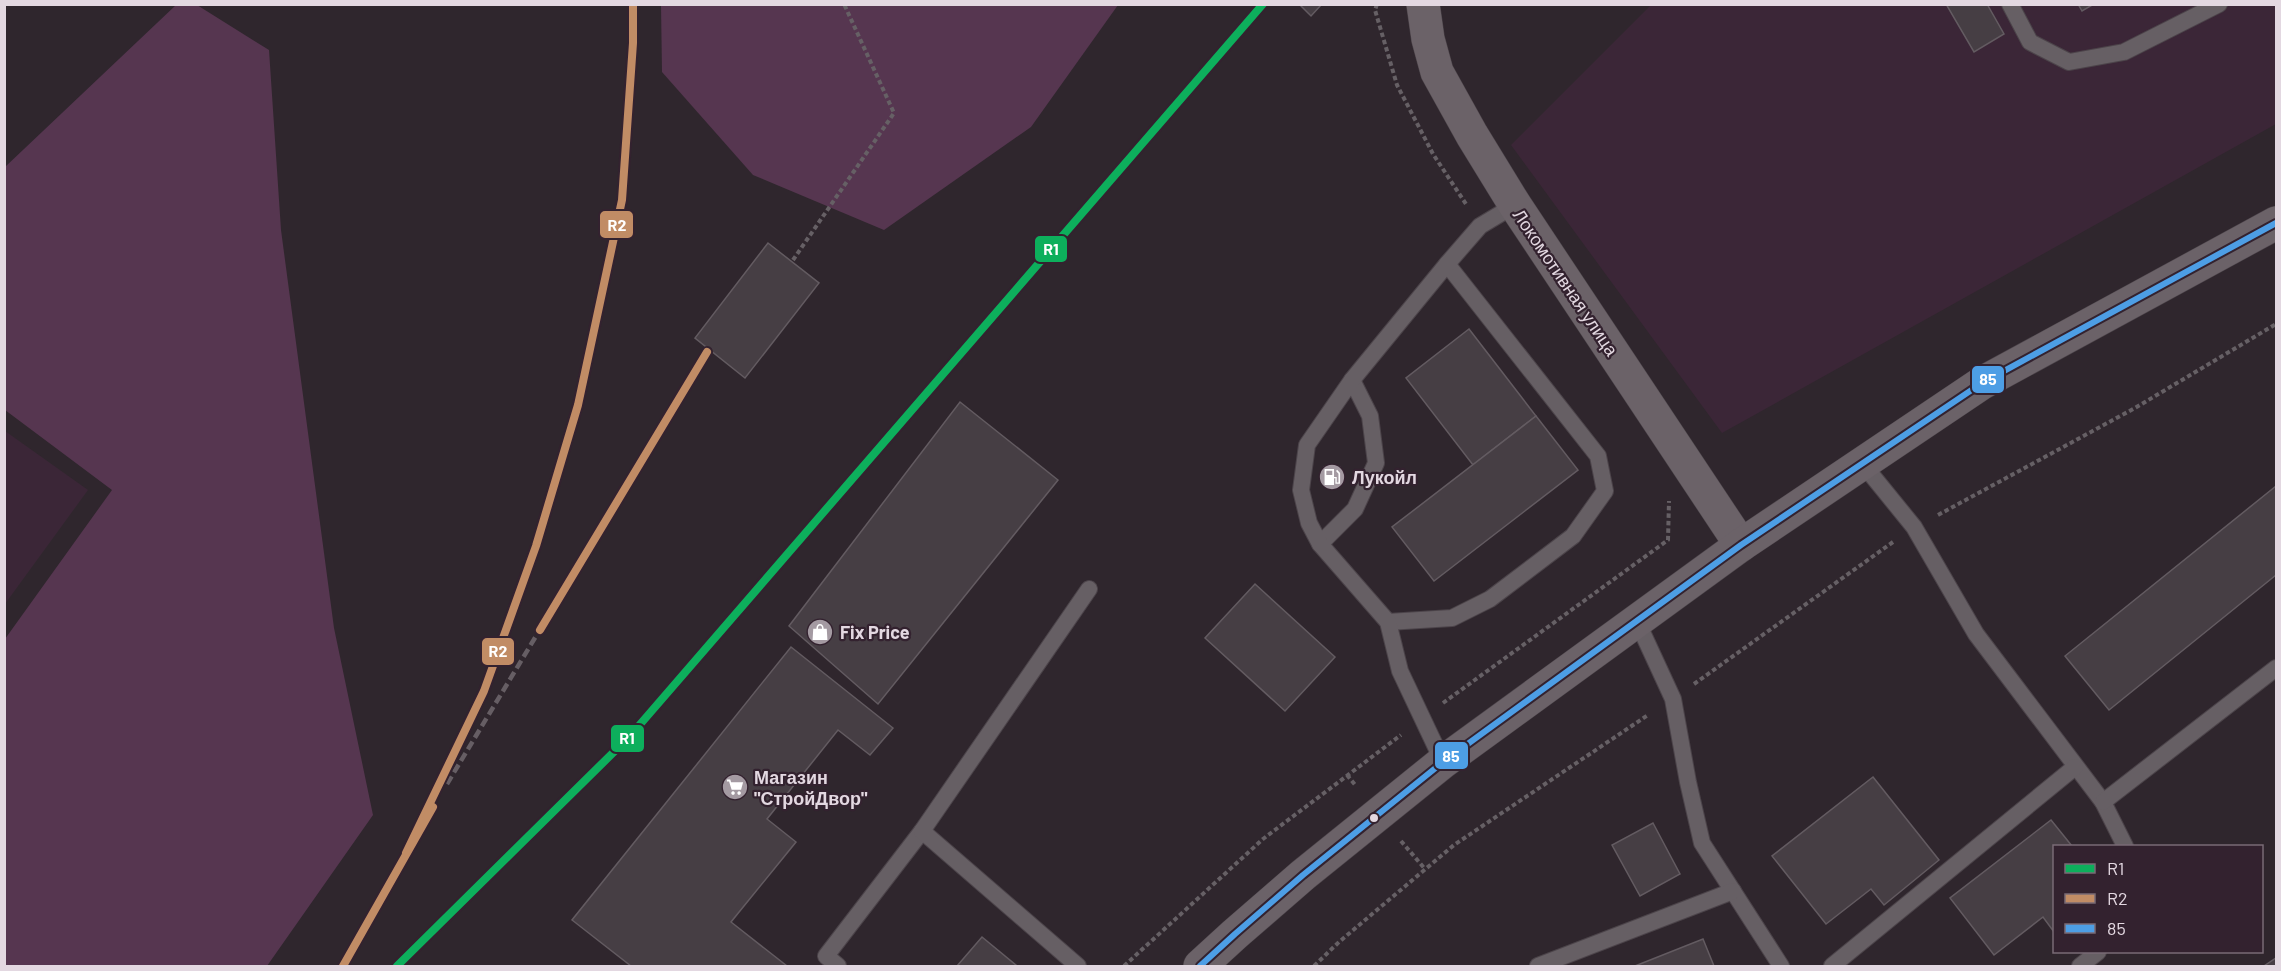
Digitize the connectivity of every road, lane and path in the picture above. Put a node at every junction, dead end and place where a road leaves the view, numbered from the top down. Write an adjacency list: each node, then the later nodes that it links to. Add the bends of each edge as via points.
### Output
1 (844, 4): 9 (path, via 894,113)
2 (1377, 4): 8 (path, via 1375,10 1397,85 1433,154)
3 (1423, 4): 6 (main road, Локомотивная улица, via 1437,72)
4 (2010, 4): 5 (lane, via 2030,42 2069,62 2124,52)
5 (2219, 4)
6 (1515, 205): 8 (lane); 17 (main road, Локомотивная улица)
7 (2277, 223): 13 (main road, via 1982,383)
8 (1480, 226): 10 (lane)
9 (793, 260)
10 (1447, 264): 12 (lane); 20 (lane, via 1598,456 1605,491 1573,536 1491,599 1452,618)
11 (2277, 324): 15 (path, via 2135,408)
12 (1352, 380): 16 (lane, via 1307,445 1301,490 1309,523); 16 (lane, via 1370,416 1376,463 1355,509)
13 (1862, 463): 15 (lane); 17 (main road)
14 (1670, 496): 23 (path, via 1668,540)
15 (1914, 527): 22 (path); 25 (lane, via 1976,634)
16 (1320, 544): 20 (lane)
17 (1741, 545): 19 (main road)
18 (1089, 589): 27 (lane)
19 (1637, 621): 22 (lane); 24 (main road)
20 (1388, 622): 23 (lane, via 1400,671)
21 (2277, 668): 26 (lane)
22 (1672, 699): 29 (lane, via 1702,843); 35 (path, via 1454,844)
23 (1422, 719): 24 (lane); 33 (path, via 1263,839)
24 (1443, 762): 34 (main road, via 1303,875)
25 (2075, 767): 26 (lane); 38 (lane)
26 (2103, 802): 28 (lane)
27 (922, 831): 31 (lane, via 826,956); 32 (lane)
28 (2124, 845)
29 (1733, 891): 36 (lane); 37 (lane)
30 (2096, 953): 39 (lane)
31 (838, 966)
32 (1078, 966)
33 (1124, 966)
34 (1200, 966)
35 (1314, 966)
36 (1538, 966)
37 (1781, 966)
38 (1832, 966)
39 (2080, 966)

